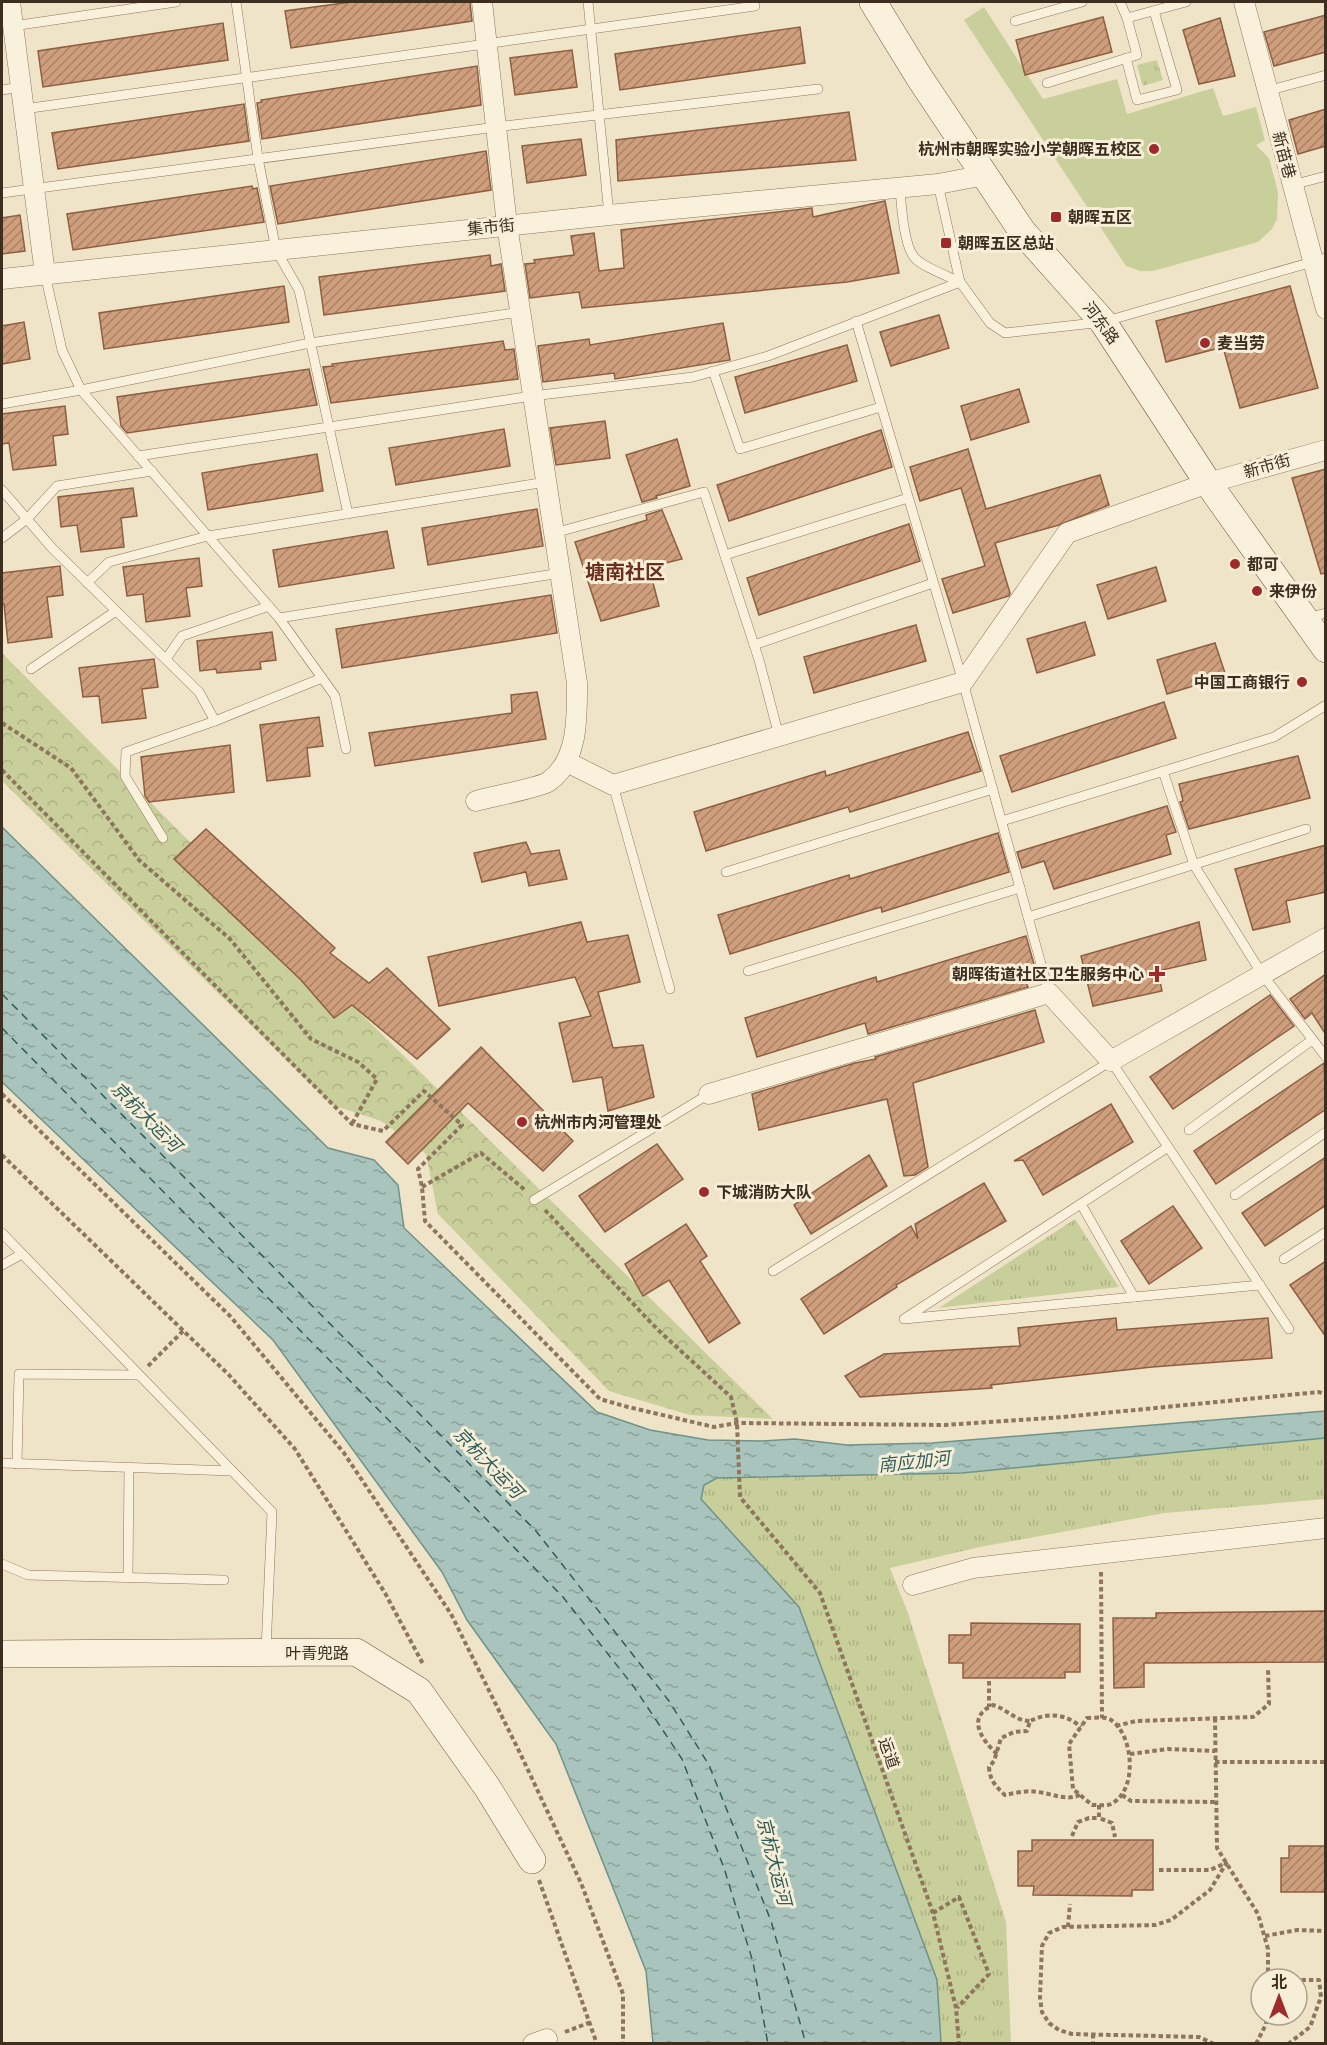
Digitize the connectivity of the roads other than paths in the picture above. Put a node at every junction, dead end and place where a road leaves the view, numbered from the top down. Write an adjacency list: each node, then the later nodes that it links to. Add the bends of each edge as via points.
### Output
1 (176, 2): 15 (lane)
2 (236, 2): 20 (lane)
3 (482, 2): 17 (street)
4 (588, 2): 16 (lane)
5 (873, 2): 30 (main road, 河东路)
6 (1082, 2): 14 (lane)
7 (1120, 2): 13 (lane)
8 (1186, 2): 12 (lane)
9 (1244, 2): 25 (street, 新苗巷)
10 (7, 3): 15 (street)
11 (754, 6): 16 (lane)
12 (1154, 11): 13 (lane); 18 (lane, via 1177,90 1137,100)
13 (1127, 18): 18 (lane, via 1137,55)
14 (1015, 21)
15 (13, 26): 22 (street)
16 (592, 29): 17 (lane); 27 (lane)
17 (487, 44): 20 (lane); 28 (street)
18 (1126, 58): 21 (lane)
19 (1326, 75): 25 (lane)
20 (246, 78): 26 (lane); 29 (lane)
21 (1047, 82)
22 (21, 87): 24 (lane); 26 (street)
23 (818, 89): 27 (lane)
24 (2, 90)
25 (1267, 91): 33 (street, 新苗巷)
26 (24, 110): 34 (street)
27 (600, 114): 28 (lane); 37 (lane)
28 (496, 127): 29 (lane); 38 (street)
29 (258, 158): 34 (lane); 39 (lane)
30 (985, 175): 32 (street, 集市街); 47 (main road, 河东路, via 1022,231)
31 (1326, 176): 33 (lane)
32 (938, 184): 35 (street, 集市街); 43 (lane)
33 (1292, 185): 40 (street, 新苗巷)
34 (34, 188): 36 (lane); 41 (street)
35 (900, 188): 37 (street, 集市街); 43 (lane, via 913,256)
36 (2, 193)
37 (609, 215): 38 (street, 集市街)
38 (507, 225): 39 (street, 集市街); 45 (street)
39 (276, 250): 41 (street, 集市街); 48 (lane, via 298,290)
40 (1318, 259): 44 (street, 新苗巷); 47 (lane)
41 (45, 274): 42 (street, 集市街); 50 (lane, via 62,350)
42 (2, 279)
43 (960, 282): 46 (lane); 47 (lane, via 990,323 1005,333)
44 (1326, 309)
45 (520, 312): 48 (lane); 51 (street)
46 (856, 321): 49 (lane, via 768,356); 53 (lane)
47 (1104, 322): 59 (main road, 河东路)
48 (310, 343): 50 (lane); 54 (lane)
49 (713, 371): 51 (lane, via 693,377); 53 (lane, via 740,449)
50 (81, 390): 52 (lane); 56 (lane)
51 (532, 396): 54 (lane); 58 (street)
52 (2, 404)
53 (881, 407): 61 (lane)
54 (328, 426): 56 (lane); 62 (lane)
55 (1326, 450): 59 (street, 新市街)
56 (138, 456): 57 (lane)
57 (152, 471): 63 (lane, via 57,486); 65 (lane)
58 (546, 482): 62 (lane); 64 (street)
59 (1208, 483): 73 (main road, 河东路); 80 (street, 新市街, via 1067,533)
60 (2, 490): 63 (lane)
61 (908, 498): 67 (lane); 70 (lane)
62 (348, 514): 65 (lane)
63 (27, 519): 66 (lane); 69 (lane)
64 (554, 532): 67 (lane, via 704,492); 68 (street)
65 (208, 536): 69 (lane, via 109,562); 71 (lane)
66 (2, 538)
67 (724, 555): 75 (lane)
68 (560, 573): 74 (lane); 85 (street, via 577,683 577,723)
69 (87, 583): 72 (lane)
70 (933, 583): 75 (lane); 80 (lane)
71 (269, 606): 74 (lane); 77 (lane, via 182,636)
72 (116, 611): 77 (lane); 78 (lane)
73 (1315, 615): 76 (main road, 河东路)
74 (279, 618): 79 (lane)
75 (754, 645): 83 (lane)
76 (1326, 649)
77 (166, 659): 82 (lane, via 199,692)
78 (31, 669)
79 (322, 678): 82 (lane); 84 (lane, via 335,696)
80 (963, 682): 83 (street); 88 (lane)
81 (1326, 705): 86 (lane, via 1274,737)
82 (214, 721): 92 (lane, via 126,752 125,776)
83 (779, 736): 87 (street)
84 (346, 749)
85 (567, 762): 87 (street); 89 (street, via 547,783)
86 (1163, 771): 90 (lane); 93 (lane)
87 (613, 785): 100 (lane)
88 (993, 789): 90 (lane); 94 (lane)
89 (476, 801)
90 (1002, 821): 95 (lane)
91 (1306, 829): 93 (lane)
92 (163, 838)
93 (1194, 865): 96 (lane); 99 (lane)
94 (726, 872)
95 (1020, 888): 96 (lane); 98 (lane)
96 (1028, 917): 101 (lane)
97 (1326, 938): 99 (street)
98 (748, 971)
99 (1262, 974): 102 (lane); 104 (street)
100 (670, 989)
101 (1050, 993): 104 (street); 105 (street)
102 (1312, 1040): 103 (lane); 106 (lane)
103 (1326, 1058)
104 (1111, 1060): 108 (lane); 117 (lane)
105 (709, 1094): 110 (lane)
106 (1190, 1130)
107 (1326, 1132): 109 (lane)
108 (1168, 1147): 111 (lane); 118 (lane)
109 (1235, 1195)
110 (534, 1200)
111 (1081, 1204): 119 (lane); 119 (lane, via 904,1319)
112 (1326, 1232): 115 (lane)
113 (2, 1233): 114 (lane)
114 (22, 1254): 116 (lane); 121 (lane)
115 (1284, 1259)
116 (2, 1265)
117 (773, 1271)
118 (1260, 1285): 119 (lane); 120 (lane)
119 (1134, 1297)
120 (1289, 1329)
121 (139, 1375): 123 (lane, via 19,1374); 125 (lane)
122 (2, 1463): 123 (lane)
123 (17, 1464): 124 (lane)
124 (129, 1467): 125 (lane); 128 (lane)
125 (232, 1471): 131 (lane, via 272,1512)
126 (1326, 1528): 130 (street, via 974,1568)
127 (2, 1564): 128 (lane, via 28,1575)
128 (128, 1577): 129 (lane)
129 (224, 1580)
130 (913, 1585)
131 (266, 1653): 132 (main road, 叶青兜路); 133 (main road, 叶青兜路, via 356,1652 419,1691 487,1787)
132 (2, 1654)
133 (531, 1860)

